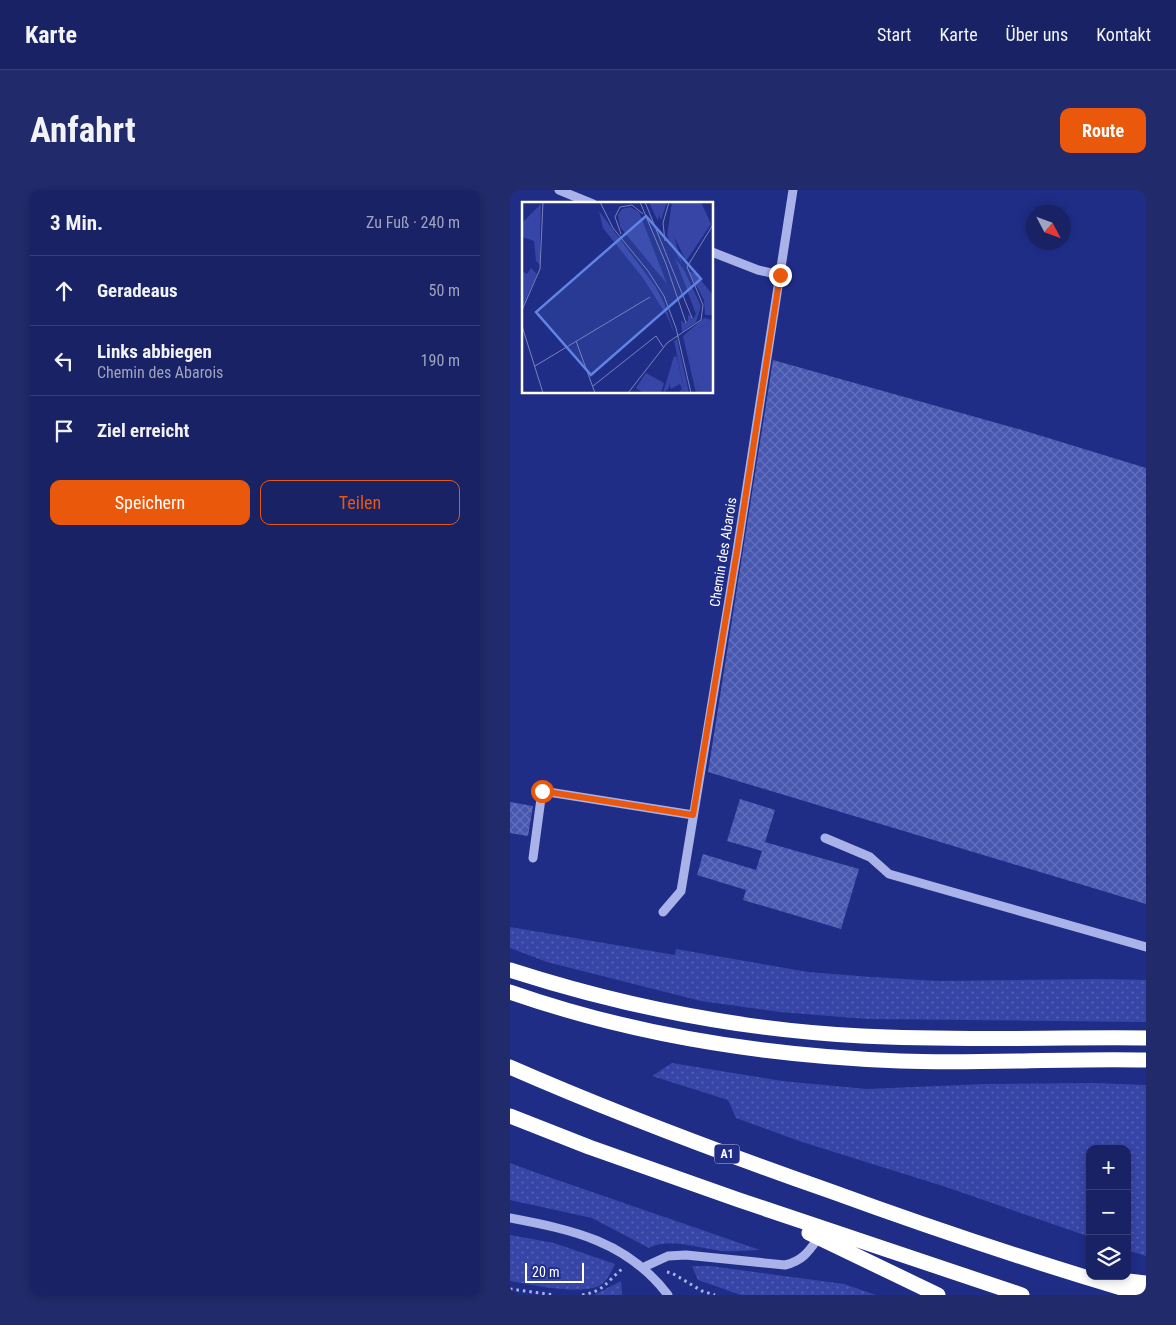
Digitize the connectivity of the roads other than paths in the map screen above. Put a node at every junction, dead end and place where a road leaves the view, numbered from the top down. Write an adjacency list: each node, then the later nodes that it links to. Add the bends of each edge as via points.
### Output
1 (559, 190): 3 (street)
2 (793, 190): 5 (street, Chemin des Abarois)
3 (588, 202)
4 (714, 253): 5 (street)
5 (780, 275): 6 (street, Chemin des Abarois)
6 (693, 815): 8 (street, via 542,791); 9 (street, Chemin des Abarois, via 681,892)
7 (825, 838): 10 (street, via 870,857 889,874)
8 (533, 858)
9 (663, 912)
10 (1146, 948)
11 (510, 970): 13 (highway, via 628,1004 782,1030 912,1038)
12 (510, 992): 14 (highway, via 674,1037 806,1055 902,1061)
13 (1146, 1038)
14 (1146, 1060)
15 (510, 1066): 21 (highway, A1, via 770,1170)
16 (510, 1116): 17 (highway)
17 (740, 1200): 19 (highway); 27 (highway)
18 (510, 1218): 20 (street, via 592,1238)
19 (819, 1238): 20 (street, via 803,1258 785,1265 686,1255 668,1256); 26 (highway)
20 (644, 1267): 25 (street)
21 (1073, 1274): 22 (highway); 28 (highway, A1)
22 (1086, 1275)
23 (1122, 1280): 24 (highway)
24 (1146, 1283)
25 (668, 1295)
26 (938, 1295)
27 (1022, 1295)
28 (1145, 1295)

